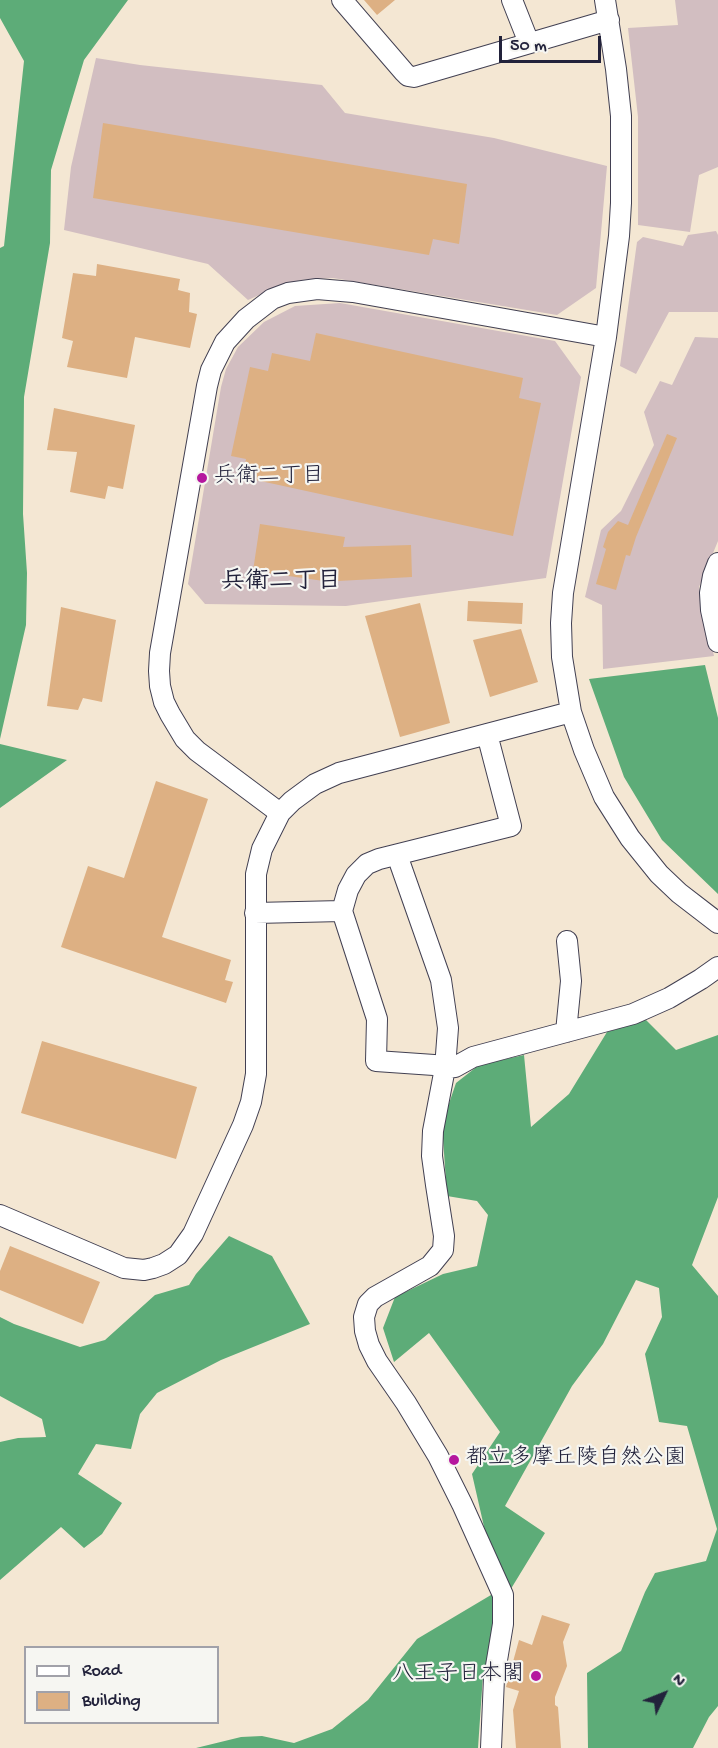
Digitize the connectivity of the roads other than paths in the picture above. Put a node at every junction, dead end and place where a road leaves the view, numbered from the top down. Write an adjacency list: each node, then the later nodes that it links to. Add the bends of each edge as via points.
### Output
1 (342, 0): 5 (street, via 408,76)
2 (512, 0): 5 (street)
3 (605, 0): 4 (street)
4 (609, 20): 5 (street); 6 (street, via 622,164 619,236)
5 (529, 43)
6 (606, 337): 9 (street, via 561,607 562,657); 11 (street, via 317,289 272,299 225,342 207,386 160,653 160,686 167,708 185,739)
7 (718, 563): 8 (street, via 710,592)
8 (718, 642)
9 (571, 712): 10 (street); 15 (street, via 604,797 630,838 659,874)
10 (487, 734): 11 (street, via 339,773 315,784); 12 (street, via 511,826)
11 (280, 813): 14 (street, via 258,861)
12 (397, 855): 13 (street, via 367,864 356,875); 19 (street, via 441,980 448,1028)
13 (342, 911): 14 (street); 19 (street, via 377,1019 376,1061)
14 (255, 913): 20 (street, via 256,1074 251,1102 197,1224 178,1255 153,1268 124,1268)
15 (718, 923)
16 (567, 941): 18 (street, via 571,981)
17 (718, 967): 18 (street, via 669,998 633,1014)
18 (566, 1032): 19 (street)
19 (445, 1068): 21 (street, via 432,1156 443,1250 422,1272 375,1297 364,1317 369,1345 438,1456 502,1595 503,1624 494,1678)
20 (0, 1215)
21 (491, 1748)

